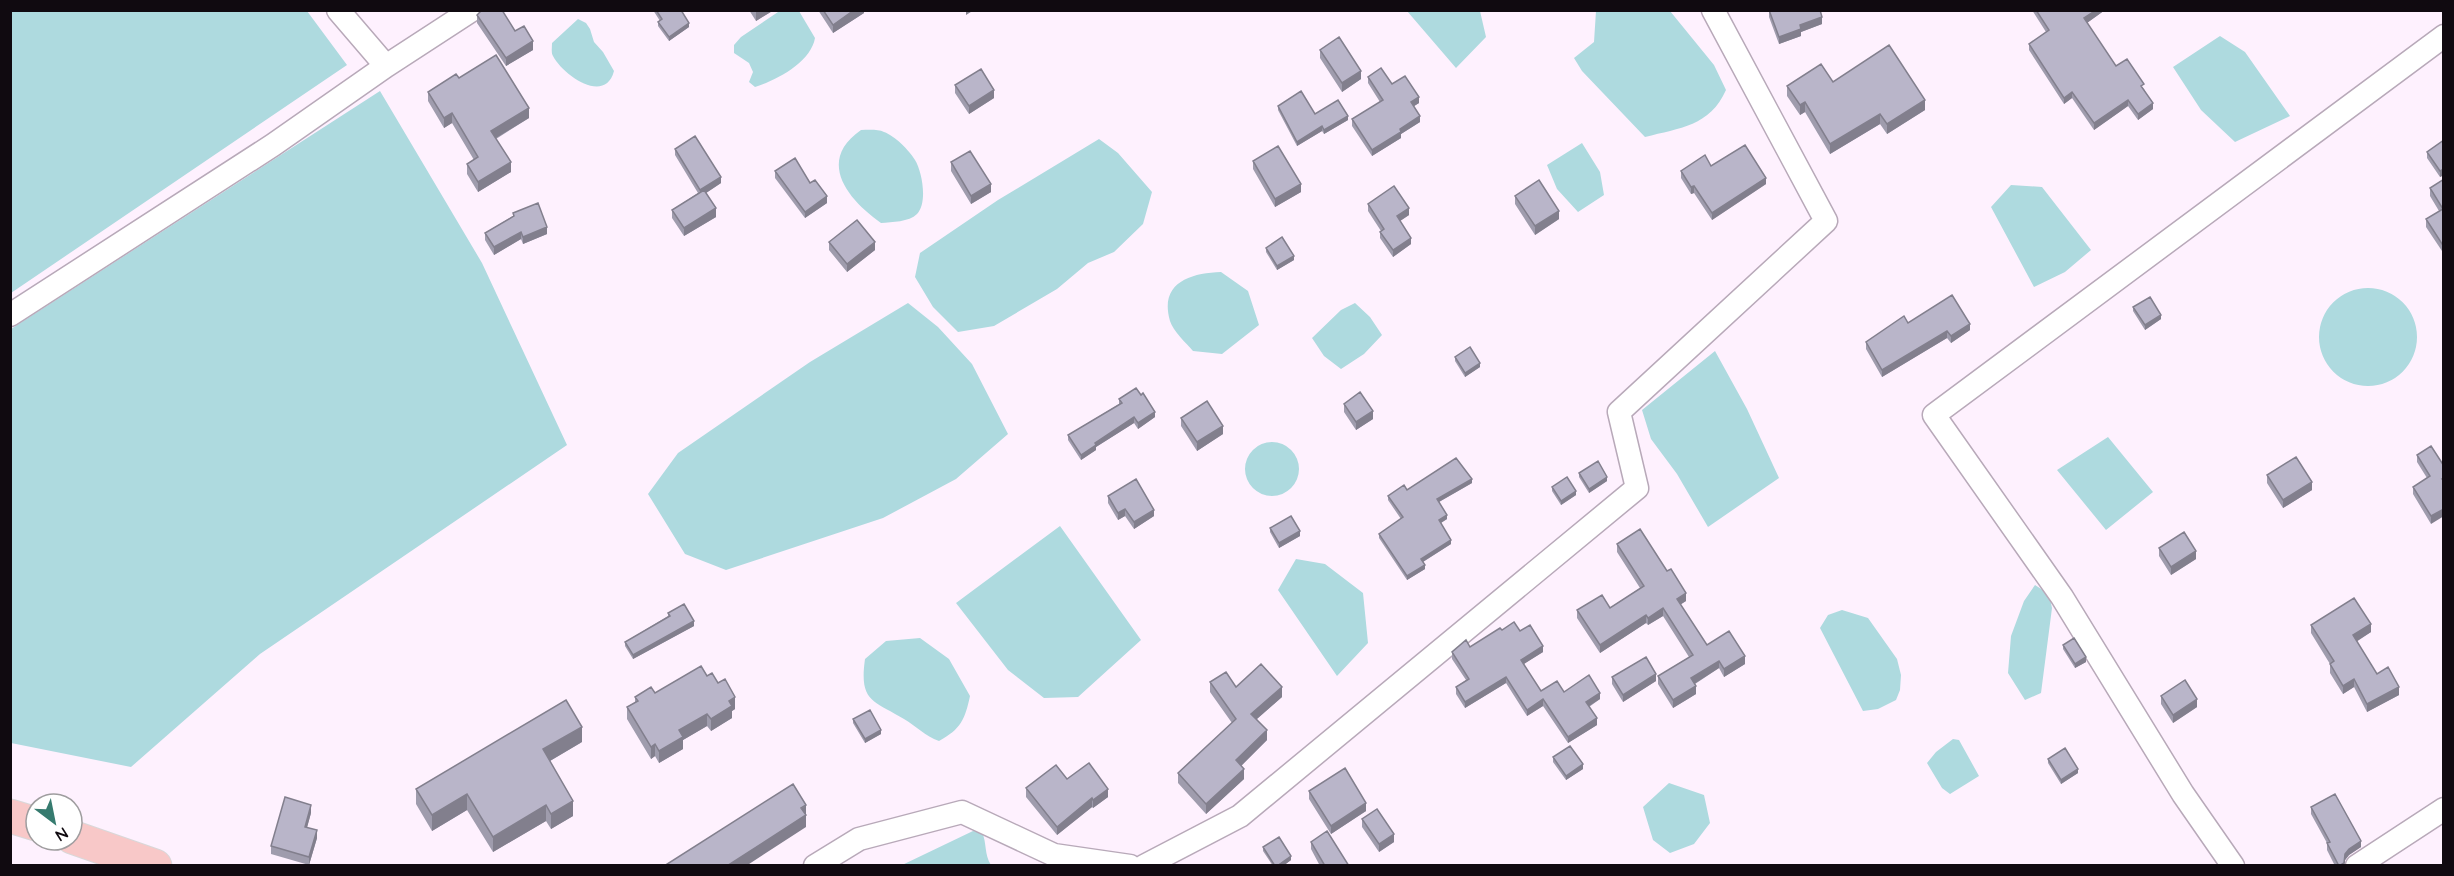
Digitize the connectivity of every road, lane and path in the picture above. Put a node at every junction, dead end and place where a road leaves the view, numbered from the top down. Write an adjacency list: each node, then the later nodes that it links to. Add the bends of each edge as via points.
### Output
1 (338, 10): 5 (street)
2 (472, 10): 5 (street)
3 (1713, 10): 12 (street, via 1826,221 1618,412 1637,488 1240,816)
4 (2444, 36): 13 (street, via 1934,415 2062,597 2183,794)
5 (386, 66): 6 (street, via 273,145)
6 (10, 315)
7 (2444, 809): 14 (street)
8 (84, 841): 9 (highway)
9 (155, 866)
10 (815, 866): 11 (street, via 859,839 962,812 1054,855)
11 (1130, 866)
12 (1144, 866)
13 (2233, 866)
14 (2357, 866)

